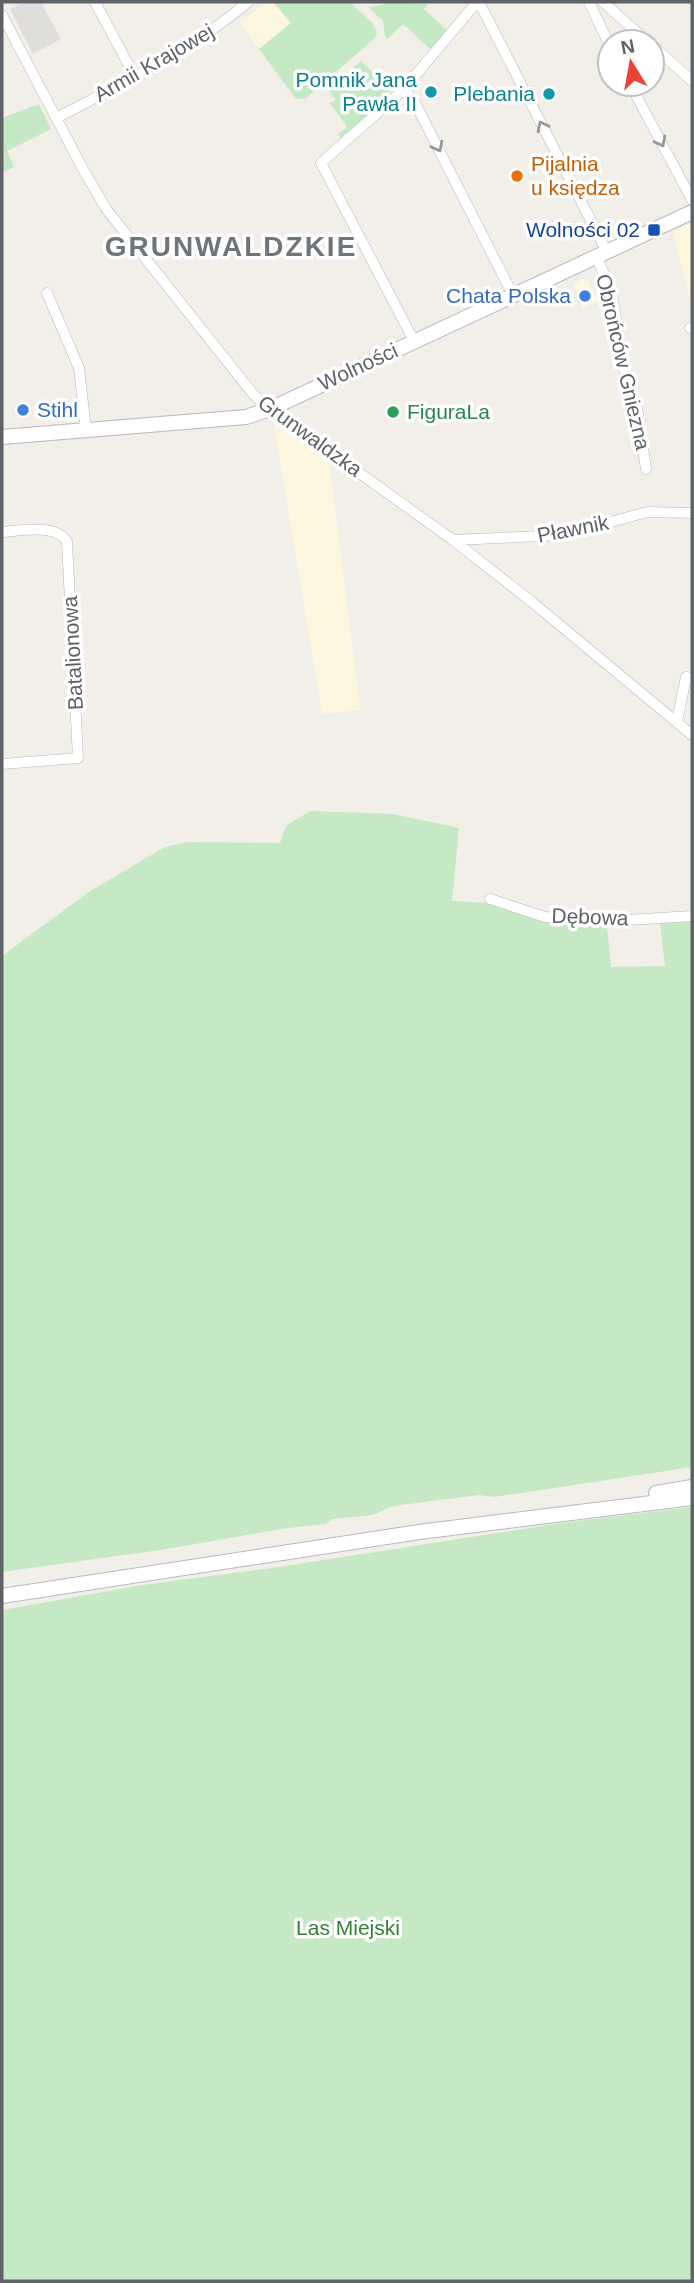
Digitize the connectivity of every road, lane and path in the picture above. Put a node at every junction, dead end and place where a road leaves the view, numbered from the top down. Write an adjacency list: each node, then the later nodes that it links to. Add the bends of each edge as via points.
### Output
1 (95, 2): 10 (street)
2 (248, 2): 10 (street, Armii Krajowej)
3 (478, 2): 12 (street); 17 (street, Obrońców Gniezna, one-way to 3)
4 (589, 2): 7 (street)
5 (603, 2): 8 (street)
6 (2, 15): 14 (street, Grunwaldzka)
7 (601, 28)
8 (632, 28)
9 (666, 58): 11 (street)
10 (135, 77): 14 (street, Armii Krajowej)
11 (692, 81)
12 (403, 90): 19 (street, one-way to 19, via 413,99); 20 (street, via 321,163)
13 (637, 98): 15 (street, one-way to 15)
14 (56, 118): 21 (street, Grunwaldzka, via 107,210 253,394)
15 (692, 200)
16 (692, 212): 17 (main road, Wolności)
17 (602, 255): 19 (main road, Wolności); 24 (street, Obrońców Gniezna)
18 (47, 293): 22 (street, via 79,368)
19 (513, 295): 20 (main road, Wolności)
20 (414, 341): 21 (main road, Wolności)
21 (270, 409): 22 (main road, Wolności, via 229,419); 27 (street, Grunwaldzka)
22 (86, 430): 23 (main road, Wolności)
23 (2, 438)
24 (646, 469)
25 (692, 513): 27 (street, Pławnik, via 647,512 564,535)
26 (2, 532): 31 (street, Batalionowa, via 53,530 67,542 78,758)
27 (453, 540): 29 (street, Grunwaldzka)
28 (692, 678): 29 (street, via 686,677)
29 (677, 722): 30 (street, Grunwaldzka)
30 (692, 735)
31 (2, 764)
32 (490, 899): 33 (street, Dębowa, via 545,917 611,921)
33 (692, 916)
34 (692, 1487): 36 (main road)
35 (692, 1498): 36 (main road)
36 (544, 1516): 37 (main road)
37 (2, 1596)

